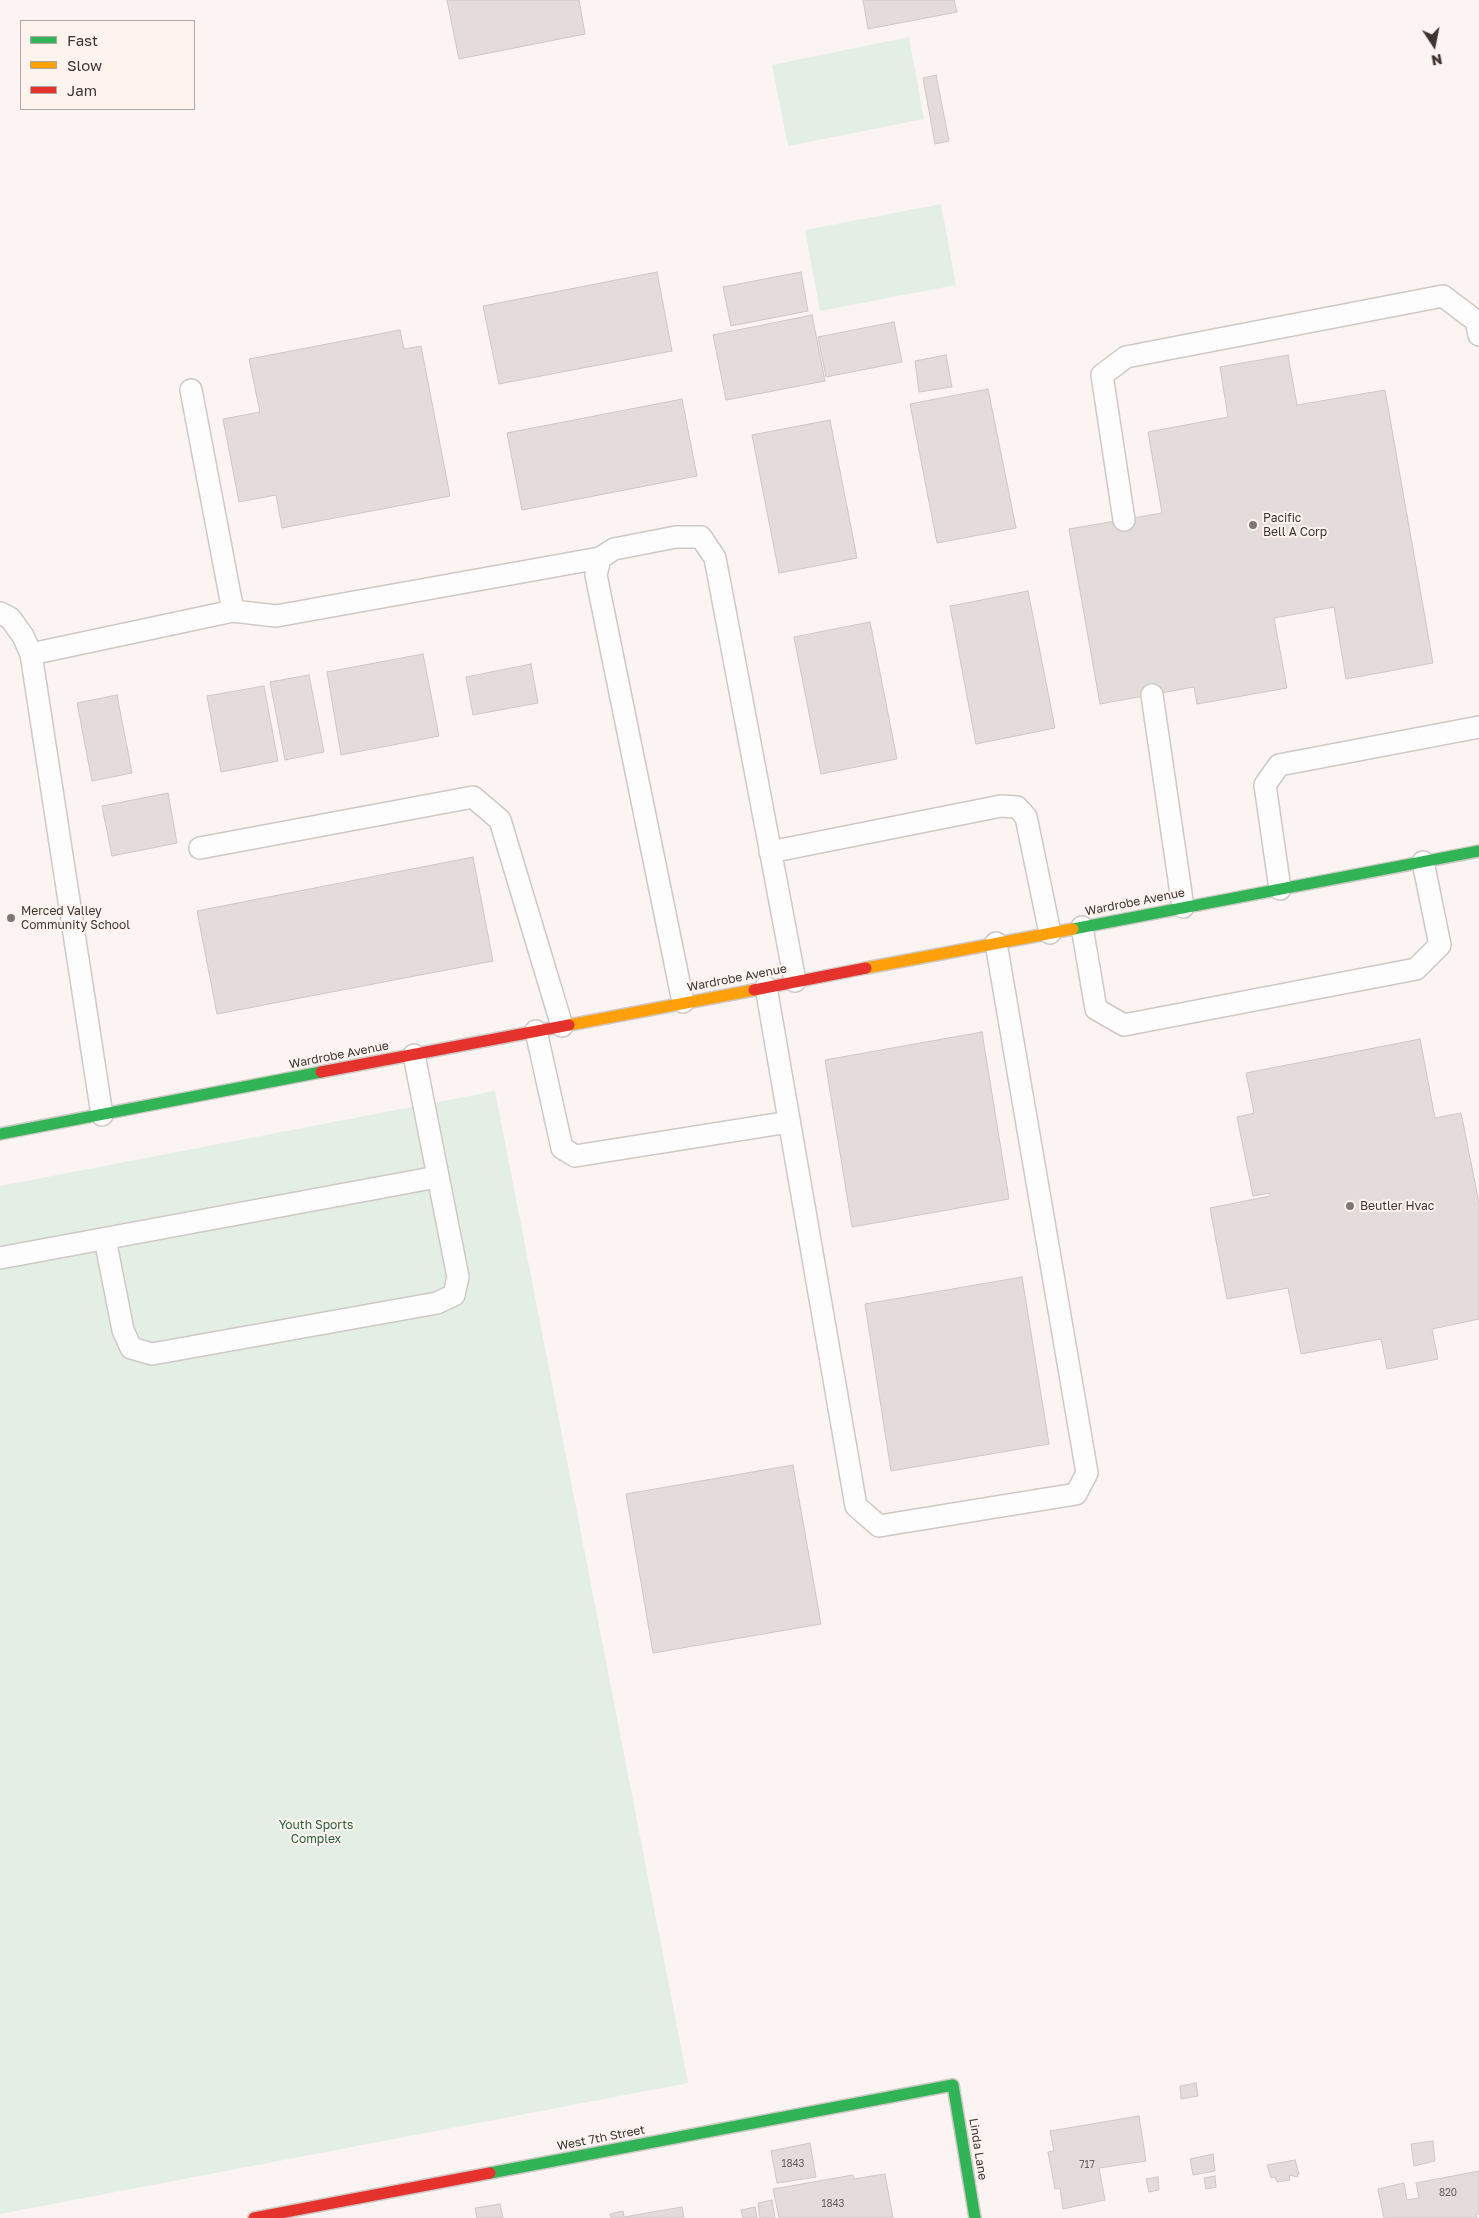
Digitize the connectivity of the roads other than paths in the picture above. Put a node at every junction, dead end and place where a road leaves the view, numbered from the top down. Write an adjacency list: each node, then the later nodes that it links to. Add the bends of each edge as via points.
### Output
1 (1479, 334): 3 (lane, via 1476,321 1443,296 1126,357 1102,375)
2 (191, 390): 5 (lane)
3 (1124, 520)
4 (600, 558): 5 (lane, via 276,616); 12 (lane, via 614,549 676,537 701,538 715,558); 21 (lane, via 597,581)
5 (233, 611): 7 (lane)
6 (0, 613): 7 (lane, via 10,618)
7 (31, 654): 25 (lane)
8 (1152, 695): 15 (lane)
9 (1479, 727): 14 (lane, via 1279,765 1264,785)
10 (200, 848): 22 (lane, via 473,797 500,820)
11 (1479, 851): 13 (street, Wardrobe Avenue)
12 (770, 852): 17 (lane, via 1001,806 1017,807 1026,817); 19 (lane)
13 (1423, 862): 14 (street, Wardrobe Avenue); 16 (lane, via 1440,945 1416,969 1124,1025 1096,1009)
14 (1280, 889): 15 (street, Wardrobe Avenue)
15 (1182, 907): 16 (street, Wardrobe Avenue)
16 (1082, 927): 17 (street, Wardrobe Avenue)
17 (1050, 933): 18 (street, Wardrobe Avenue)
18 (996, 943): 19 (street, Wardrobe Avenue); 26 (lane, via 1087,1473 1076,1494 879,1526 856,1506)
19 (795, 981): 20 (street, Wardrobe Avenue)
20 (766, 987): 21 (street, Wardrobe Avenue); 26 (lane)
21 (683, 1002): 22 (street, Wardrobe Avenue)
22 (562, 1026): 23 (street, Wardrobe Avenue)
23 (536, 1031): 24 (street, Wardrobe Avenue); 26 (lane, via 562,1148 575,1156)
24 (414, 1055): 25 (street, Wardrobe Avenue); 28 (lane)
25 (102, 1115): 27 (street, Wardrobe Avenue)
26 (789, 1122)
27 (0, 1134)
28 (437, 1177): 29 (lane); 29 (lane, via 458,1277 454,1295 437,1303 152,1354 131,1348 123,1330)
29 (105, 1239): 30 (lane)
30 (0, 1258)
31 (953, 2085): 32 (street, West 7th Street); 33 (street, Linda Lane)
32 (254, 2218)
33 (975, 2218)

